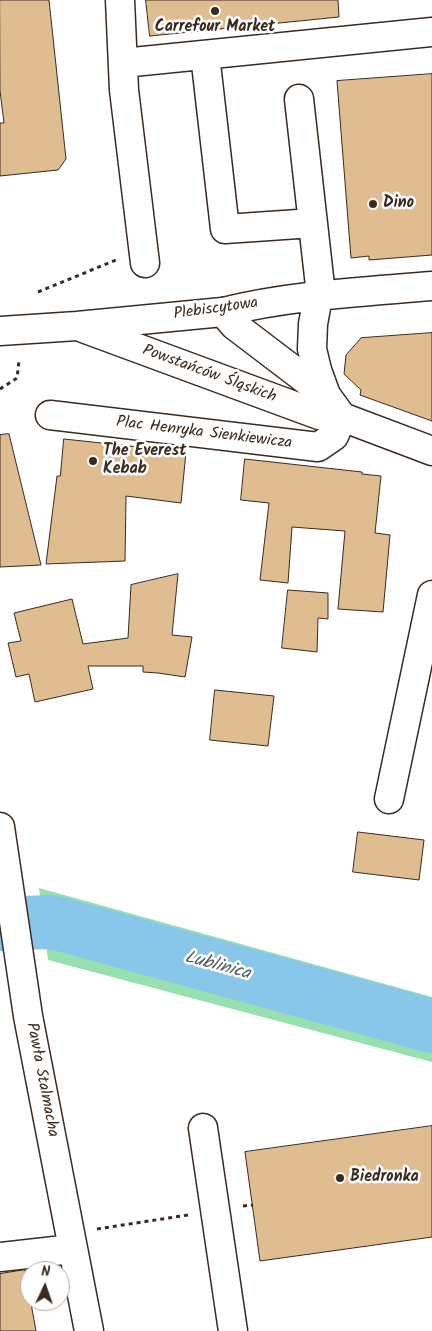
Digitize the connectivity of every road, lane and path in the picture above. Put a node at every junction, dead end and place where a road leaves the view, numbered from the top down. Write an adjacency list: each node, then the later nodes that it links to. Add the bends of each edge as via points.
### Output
1 (120, 0): 4 (street)
2 (432, 32): 3 (street)
3 (205, 55): 4 (street); 6 (street, via 225,229)
4 (122, 63): 7 (street)
5 (299, 99): 6 (street)
6 (313, 223): 10 (street, via 320,286)
7 (144, 256): 9 (path)
8 (432, 286): 10 (street, Plebiscytowa)
9 (38, 292)
10 (318, 296): 11 (street, Plebiscytowa); 16 (street, via 312,349)
11 (223, 312): 12 (street, Plebiscytowa); 16 (street, via 234,325)
12 (77, 326): 13 (street, Plebiscytowa); 18 (street, Powstańców Śląskich, via 319,415)
13 (0, 331)
14 (19, 360): 15 (path, via 17,378)
15 (0, 389)
16 (326, 395): 18 (street)
17 (50, 415): 18 (street, Plac Henryka Sienkiewicza, via 318,447 334,436)
18 (342, 416): 19 (street, Powstańców Śląskich)
19 (432, 451)
20 (432, 595): 21 (street)
21 (389, 798)
22 (0, 827): 27 (street, Pawła Stalmacha, via 17,949)
23 (203, 1128): 25 (street)
24 (253, 1205): 25 (path)
25 (216, 1210): 26 (path); 30 (street)
26 (95, 1229)
27 (72, 1249): 28 (street); 29 (street, Pawła Stalmacha)
28 (0, 1257)
29 (89, 1331)
30 (233, 1331)

